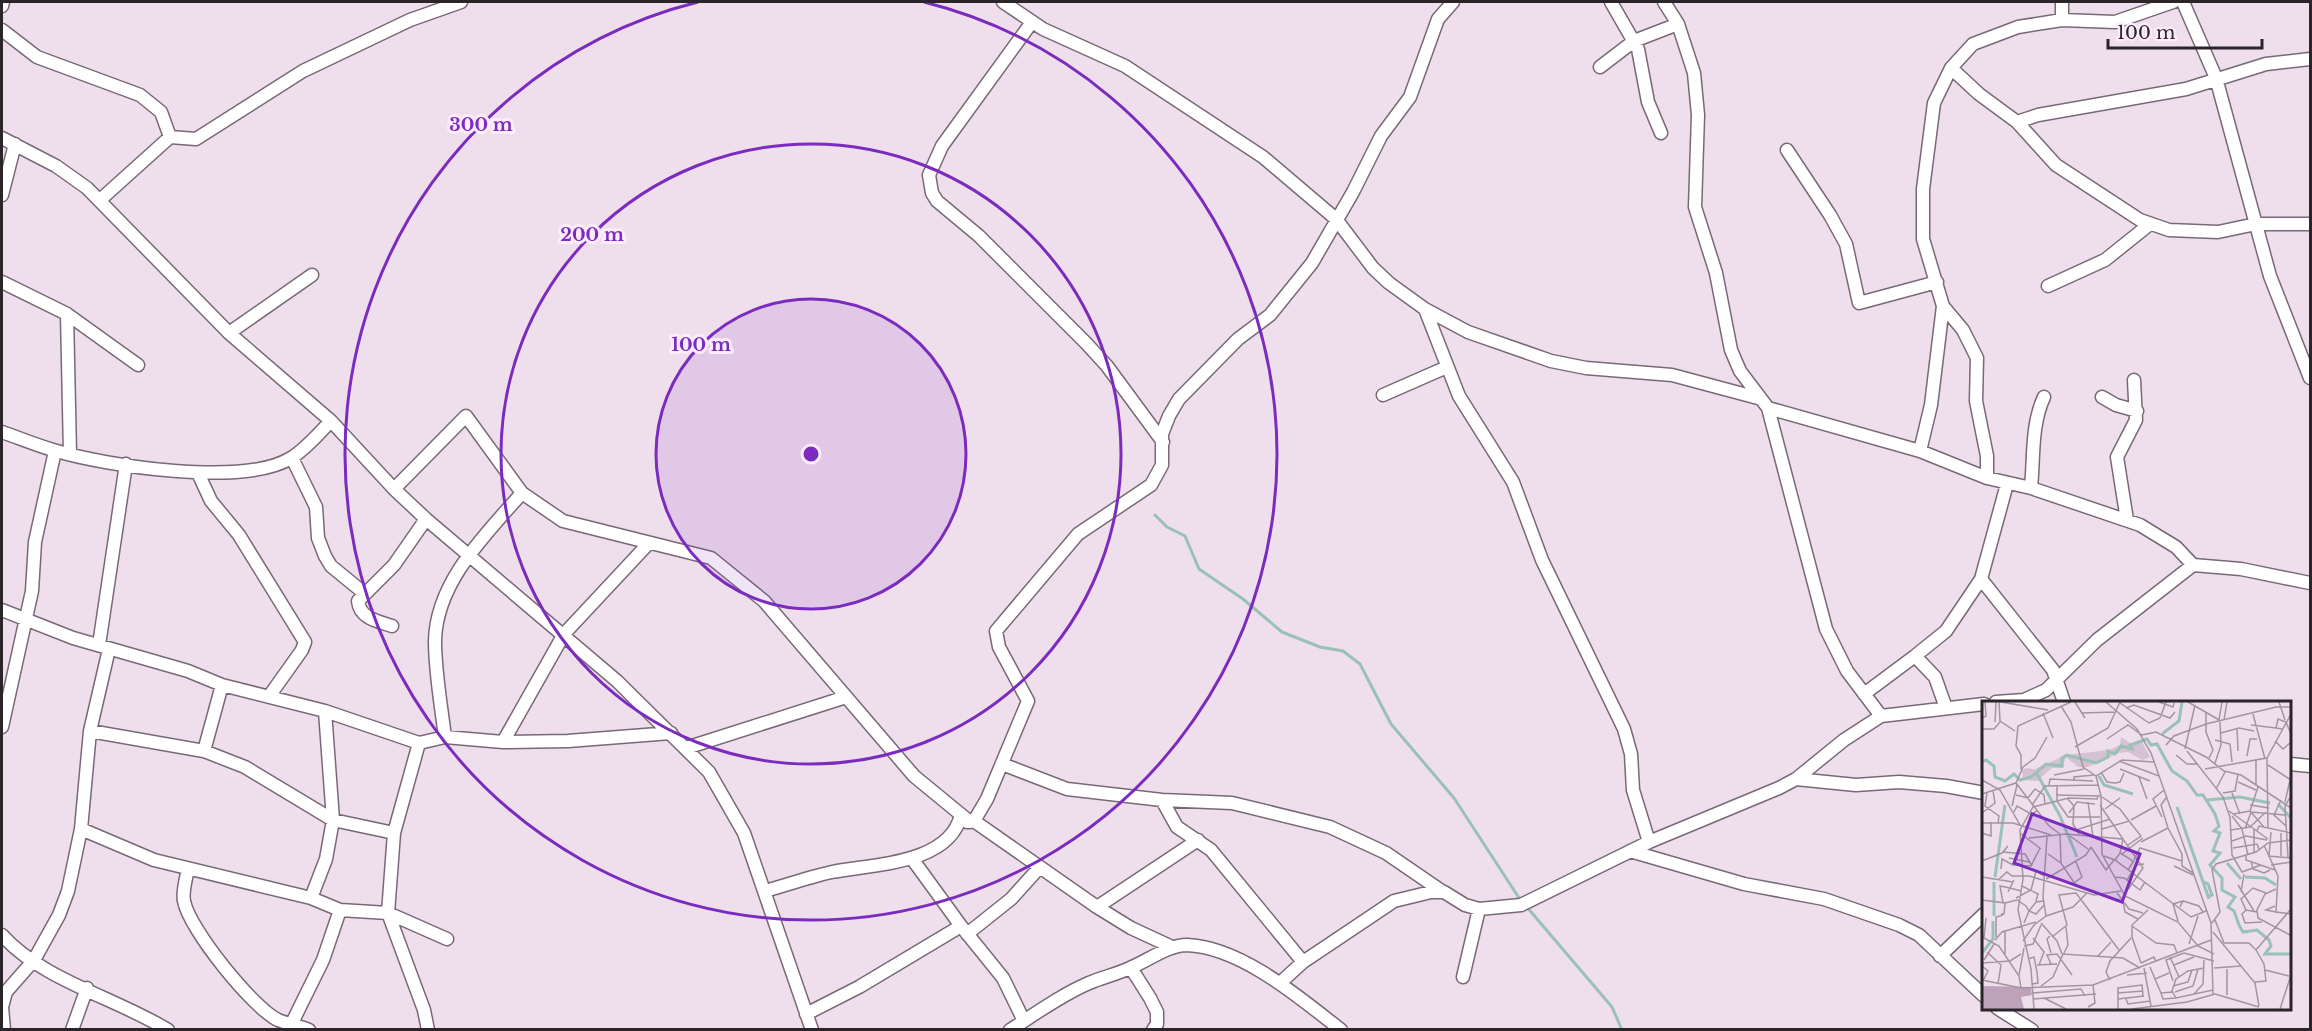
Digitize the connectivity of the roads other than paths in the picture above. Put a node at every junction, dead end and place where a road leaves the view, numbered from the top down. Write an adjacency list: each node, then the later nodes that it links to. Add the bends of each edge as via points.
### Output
1 (3, 2): 10 (street)
2 (460, 2): 22 (street, via 410,20 303,71 196,139)
3 (1003, 2): 12 (street)
4 (1453, 2): 28 (street, via 1438,19 1413,91 1381,136)
5 (1611, 2): 15 (street)
6 (1664, 2): 13 (street)
7 (2062, 2): 11 (street)
8 (2174, 2): 11 (street, via 2115,22)
9 (2183, 2): 19 (street)
10 (2, 6)
11 (2062, 20): 18 (street, via 2018,27 1984,39 1966,50)
12 (1032, 22): 28 (street, via 1125,66 1263,158); 52 (street, via 942,146 929,175 932,193 1086,343)
13 (1678, 24): 15 (street); 47 (street, via 1694,73 1698,115 1696,216 1716,273 1735,361)
14 (2, 30): 22 (street, via 36,57 140,95 161,112)
15 (1634, 41): 17 (street); 21 (street, via 1642,57 1648,102)
16 (2310, 59): 19 (street, via 2266,64)
17 (1600, 67)
18 (1951, 68): 20 (street); 34 (street, via 1934,102 1923,189 1923,239)
19 (2216, 78): 20 (street, via 2186,89); 30 (street)
20 (2017, 122): 29 (street, via 2074,179)
21 (1661, 133)
22 (170, 137): 27 (street)
23 (2, 138): 24 (street)
24 (15, 144): 26 (street); 27 (street, via 56,166)
25 (1787, 150): 34 (street, via 1846,244 1859,303)
26 (2, 195)
27 (99, 200): 39 (street)
28 (1336, 219): 37 (street, via 1373,268); 52 (street, via 1312,263 1270,315 1238,339 1179,399 1162,434)
29 (2150, 224): 30 (street, via 2169,230 2218,232); 35 (street, via 2105,260)
30 (2256, 224): 31 (street); 42 (street, via 2270,276)
31 (2310, 224)
32 (312, 275): 39 (street)
33 (2, 282): 38 (street)
34 (1937, 282): 36 (street)
35 (2048, 286)
36 (1943, 306): 54 (street, via 1931,405); 59 (street, via 1964,330 1977,358 1976,401)
37 (1425, 309): 41 (street); 47 (street, via 1468,332 1551,361 1672,375)
38 (67, 314): 40 (street); 55 (street)
39 (229, 333): 50 (street)
40 (138, 365)
41 (1446, 367): 44 (street); 108 (street, via 1476,426 1513,482 1542,560 1624,729 1631,754 1632,790)
42 (2310, 378)
43 (2134, 381): 49 (street)
44 (1383, 395)
45 (2102, 396): 49 (street)
46 (2044, 397): 61 (street, via 2038,409)
47 (1758, 398): 48 (street)
48 (1768, 408): 54 (street); 80 (street, via 1826,629 1838,657)
49 (2137, 411): 65 (street, via 2117,457)
50 (331, 421): 56 (street); 62 (street)
51 (2, 432): 53 (street)
52 (1163, 443): 97 (street, via 1162,465 1151,485 1078,534 996,631 999,647 1028,701)
53 (55, 451): 55 (street); 73 (street, via 35,542)
54 (1920, 451): 59 (street)
55 (70, 454): 57 (street)
56 (292, 458): 58 (street, via 249,472); 71 (street, via 316,507 318,538 325,555 331,566)
57 (126, 464): 58 (street); 76 (street)
58 (198, 473): 81 (street, via 211,501 238,535 305,642)
59 (1988, 478): 60 (street)
60 (2007, 484): 61 (street); 69 (street)
61 (2031, 488): 65 (street)
62 (394, 489): 63 (street, via 466,417); 64 (street)
63 (522, 493): 66 (street, via 563,521); 67 (street)
64 (426, 519): 67 (street); 71 (street, via 394,565)
65 (2127, 520): 68 (street, via 2171,543)
66 (649, 543): 75 (street); 82 (street, via 711,558 738,577 764,601)
67 (469, 554): 75 (street); 92 (street, via 440,613 435,640)
68 (2193, 565): 70 (street, via 2241,569); 78 (street, via 2097,640)
69 (1982, 579): 77 (street, via 1946,631); 78 (street, via 2031,639)
70 (2310, 583)
71 (364, 593): 74 (street, via 358,602 361,612)
72 (2, 610): 73 (street)
73 (26, 620): 76 (street); 89 (street)
74 (392, 626)
75 (564, 634): 91 (street); 93 (street)
76 (104, 647): 79 (street); 90 (street)
77 (1915, 656): 80 (street); 86 (street, via 1935,677)
78 (2056, 679): 83 (street, via 2037,696); 84 (street)
79 (222, 685): 81 (street); 96 (street)
80 (1864, 694): 88 (street)
81 (270, 695): 87 (street)
82 (846, 697): 95 (street); 104 (street, via 914,776)
83 (2003, 701)
84 (2064, 701)
85 (1982, 704): 86 (street)
86 (1946, 708): 88 (street)
87 (325, 711): 94 (street); 103 (street)
88 (1881, 716): 100 (street)
89 (2, 727)
90 (90, 731): 96 (street); 105 (street)
91 (671, 733): 93 (street); 95 (street)
92 (445, 737): 93 (street); 94 (street)
93 (503, 742)
94 (419, 743): 106 (street)
95 (686, 748): 113 (street, via 709,772 734,813)
96 (204, 751): 103 (street, via 251,770)
97 (1002, 764): 102 (street, via 1054,786); 104 (street)
98 (2291, 764): 99 (street)
99 (2310, 766)
100 (1796, 779): 101 (street, via 1856,785 1899,782); 108 (street)
101 (1982, 793)
102 (1162, 800): 107 (street, via 1177,827); 114 (street, via 1232,803 1330,827 1386,853)
103 (333, 820): 106 (street); 115 (street, via 326,859)
104 (966, 821): 110 (street); 111 (street)
105 (81, 829): 112 (street, via 154,860); 126 (street, via 68,891)
106 (394, 833): 119 (street)
107 (1198, 840): 116 (street); 127 (street, via 1237,879)
108 (1649, 842): 109 (street)
109 (1630, 851): 117 (street, via 1534,901); 125 (street, via 1744,884 1824,899 1862,911 1919,935)
110 (913, 860): 113 (street, via 831,872); 121 (street)
111 (1039, 867): 116 (street); 121 (street, via 1011,899)
112 (188, 869): 115 (street); 136 (street, via 183,899 189,917 252,999)
113 (765, 891): 134 (street)
114 (1444, 892): 117 (street); 127 (street, via 1394,901)
115 (312, 898): 118 (street)
116 (1097, 907): 124 (street)
117 (1479, 909): 129 (street)
118 (340, 910): 119 (street); 136 (street, via 323,960)
119 (388, 913): 123 (street); 141 (street)
120 (1982, 915): 125 (street)
121 (964, 930): 134 (street); 135 (street, via 1003,978)
122 (2, 938): 126 (street)
123 (447, 939)
124 (1172, 947): 128 (street); 130 (street, via 1198,946 1217,951)
125 (1940, 956): 132 (street)
126 (34, 960): 131 (street, via 58,977); 137 (street, via 6,992 2,1007)
127 (1303, 962): 130 (street)
128 (1131, 968): 135 (street, via 1088,983); 144 (street, via 1156,1012)
129 (1462, 976)
130 (1280, 983): 145 (street)
131 (87, 987): 138 (street); 139 (street)
132 (1982, 995)
133 (2000, 1010): 146 (street)
134 (806, 1014): 142 (street)
135 (1024, 1021): 143 (street)
136 (288, 1026): 140 (street)
137 (4, 1029)
138 (72, 1029)
139 (168, 1029)
140 (309, 1029)
141 (428, 1029)
142 (812, 1029)
143 (1010, 1029)
144 (1153, 1029)
145 (1341, 1029)
146 (2032, 1029)

